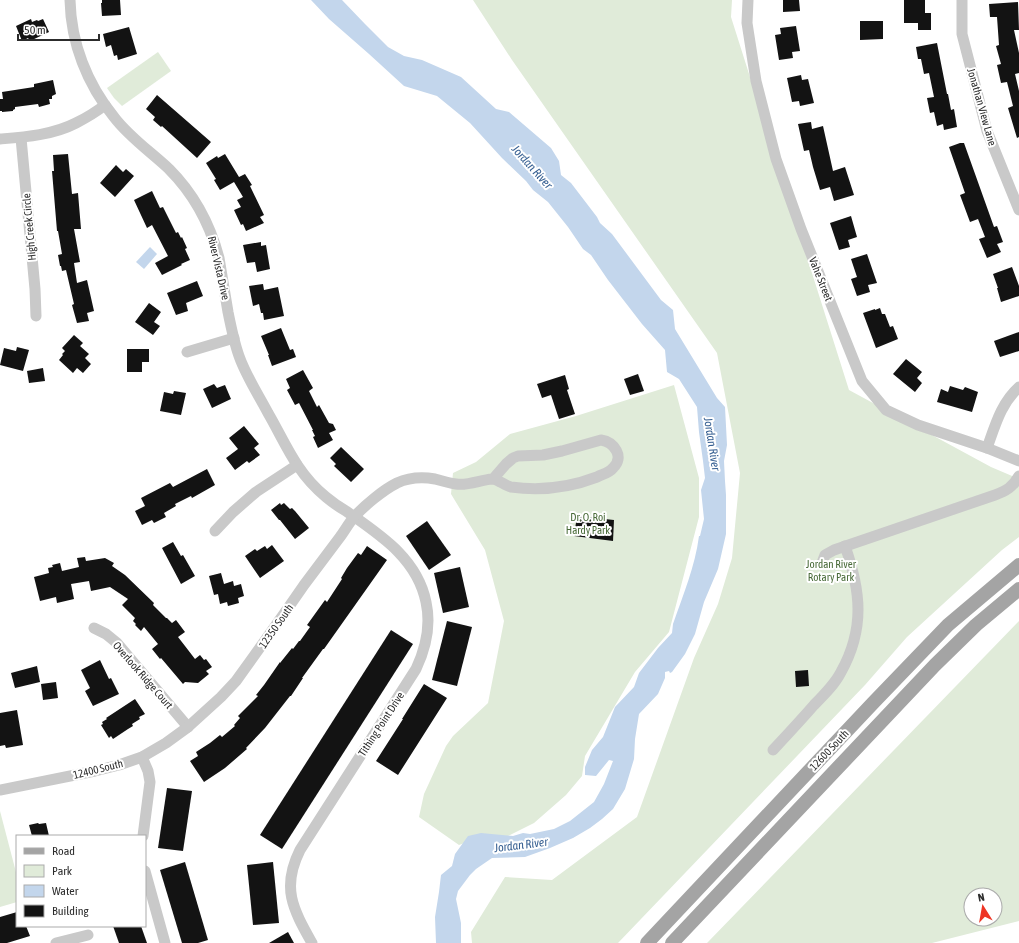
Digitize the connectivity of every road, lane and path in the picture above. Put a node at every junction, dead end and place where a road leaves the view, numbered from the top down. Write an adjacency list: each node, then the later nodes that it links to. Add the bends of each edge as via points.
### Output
1 (70, 0): 4 (street, River Vista Drive, via 79,55 92,86)
2 (748, 0): 12 (street, Vahe Street, via 747,23 756,81 776,159 801,230 862,381 886,410 918,425)
3 (962, 0): 7 (street, Jonathan View Lane, via 962,34 987,131)
4 (105, 105): 5 (street, via 75,124); 9 (street, River Vista Drive, via 124,129 178,178 200,210 215,246)
5 (20, 138): 6 (street); 8 (street, High Creek Circle)
6 (0, 139)
7 (1019, 210)
8 (36, 316)
9 (234, 338): 10 (street); 14 (street, River Vista Drive, via 247,374)
10 (187, 352)
11 (1019, 387): 12 (street, via 1011,394 1001,412)
12 (987, 448): 13 (street, Vahe Street)
13 (1019, 461)
14 (297, 465): 17 (street, River Vista Drive, via 311,484 326,498); 18 (street, via 256,492)
15 (1019, 476): 19 (street, via 1008,490 995,496)
16 (493, 479): 16 (street, via 506,464 518,456 562,451 601,440 612,445 618,454 616,466 608,473 568,485 525,488 509,486); 17 (street, 12350 South, via 466,484 427,478 410,479 397,483 385,491)
17 (354, 517): 24 (street, 12350 South, via 236,682); 33 (street, Tithing Point Drive, via 384,539 412,568 424,594 428,628 424,649 416,669 296,858 291,894 299,920)
18 (215, 531)
19 (845, 546): 20 (street, via 825,555); 25 (street, via 858,596 859,610 852,648 841,673 828,690)
20 (822, 564)
21 (1019, 565): 34 (main road, 12600 South, via 948,626)
22 (1019, 589): 35 (main road, 12600 South, via 976,625 935,665)
23 (94, 628): 24 (street, Overlook Ridge Court, via 117,643)
24 (188, 726): 26 (street, 12400 South)
25 (773, 750)
26 (142, 757): 27 (street, 12400 South, via 95,771); 28 (street, via 150,782)
27 (0, 790)
28 (143, 835)
29 (146, 875): 32 (street)
30 (88, 935): 31 (street)
31 (56, 943)
32 (165, 943)
33 (312, 943)
34 (647, 943)
35 (672, 943)

